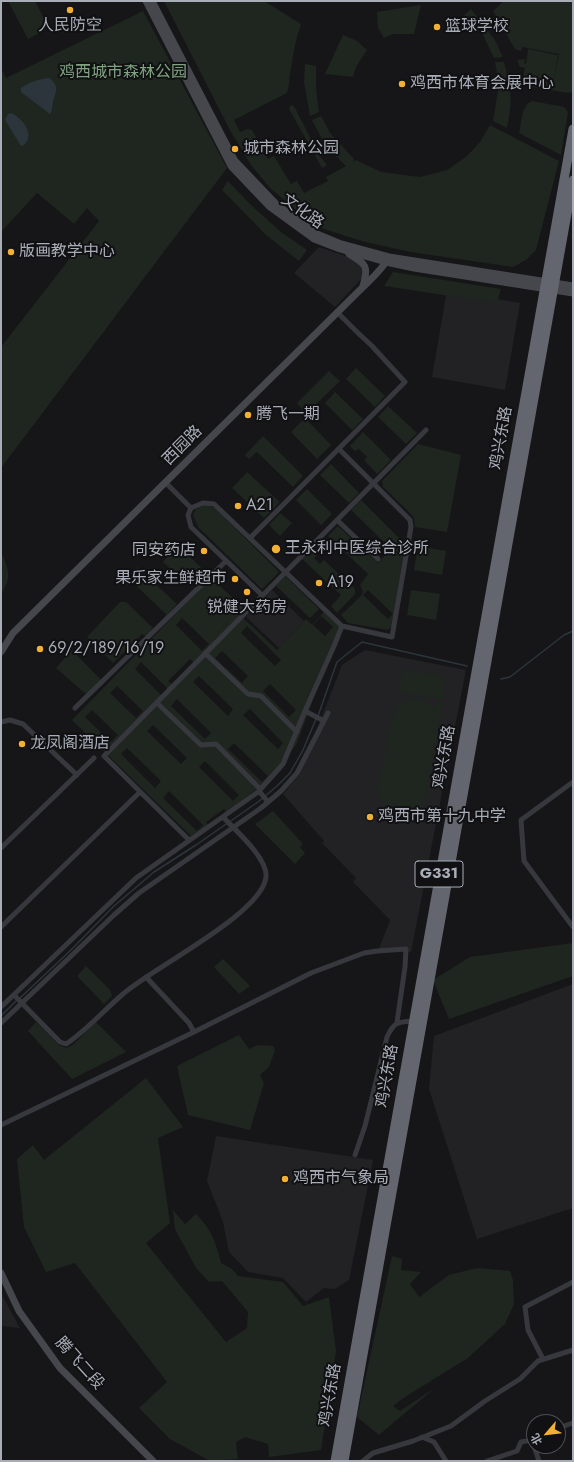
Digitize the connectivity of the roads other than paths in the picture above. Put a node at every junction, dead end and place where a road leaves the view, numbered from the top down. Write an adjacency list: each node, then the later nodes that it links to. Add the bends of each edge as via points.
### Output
1 (146, 1): 5 (main road, 文化路, via 231,166 270,207 314,239)
2 (152, 1): 6 (main road, 文化路, via 235,161 243,170 276,204 317,234)
3 (573, 129): 7 (highway, 鸡兴东路 / G331)
4 (573, 180): 8 (highway, 鸡兴东路 / G331)
5 (340, 249): 6 (main road, 文化路); 10 (main road, via 362,262 367,273)
6 (388, 260): 7 (main road, 文化路, via 414,268); 10 (main road, 西园路)
7 (544, 285): 8 (main road, 文化路); 50 (highway, 鸡兴东路 / G331)
8 (555, 286): 9 (main road); 11 (main road); 64 (highway, 鸡兴东路 / G331)
9 (573, 286)
10 (362, 288): 12 (main road, 西园路)
11 (573, 293)
12 (338, 312): 14 (street, via 405,382); 15 (main road, 西园路)
13 (426, 430): 16 (street)
14 (339, 449): 16 (street); 19 (street)
15 (166, 483): 17 (street); 25 (main road, 西园路, via 13,634)
16 (374, 483): 18 (street); 24 (street, via 410,520 411,528 392,637)
17 (191, 508): 19 (street, via 203,503 214,504); 21 (street, via 188,515 191,527)
18 (337, 520): 20 (street); 22 (street)
19 (250, 538): 22 (street)
20 (378, 559)
21 (226, 561): 23 (street); 28 (street)
22 (285, 572): 23 (street); 24 (street)
23 (262, 595): 26 (street)
24 (342, 626): 29 (street)
25 (1, 652)
26 (205, 653): 27 (street); 33 (street, via 248,694 261,696)
27 (157, 703): 37 (street, via 201,745 216,744); 38 (street, via 104,756)
28 (74, 708)
29 (305, 711): 31 (street); 33 (street)
30 (328, 713): 31 (street)
31 (324, 721): 39 (street, via 297,773 282,791)
32 (1, 722): 35 (street, via 10,720 23,724)
33 (297, 732): 37 (street, via 283,764)
34 (94, 758): 35 (street)
35 (77, 775): 43 (street)
36 (573, 782): 44 (street, via 521,820 524,860)
37 (260, 790): 39 (street); 40 (street)
38 (140, 792): 42 (street); 45 (street)
39 (268, 802): 41 (street)
40 (223, 817): 41 (street); 42 (street)
41 (232, 828): 46 (street, via 264,865 266,876 263,887 253,901 228,923); 48 (street, via 139,893)
42 (188, 840): 47 (street, via 136,878)
43 (1, 848)
44 (573, 927)
45 (1, 928)
46 (146, 977): 48 (street, via 123,993 66,1044 60,1042); 53 (street, via 189,1023)
47 (14, 995): 48 (street); 49 (street)
48 (22, 1003): 52 (street)
49 (1, 1007)
50 (413, 1021): 51 (street); 63 (highway, 鸡兴东路 / G331)
51 (397, 1022): 53 (street, via 406,949 364,953 311,973); 55 (street, via 387,1037 365,1126)
52 (1, 1023)
53 (194, 1032): 54 (street)
54 (1, 1125)
55 (355, 1155)
56 (1, 1273): 62 (main road, 腾飞二段, via 19,1311 60,1368)
57 (573, 1282): 59 (street, via 525,1308 528,1330)
58 (573, 1350): 59 (street)
59 (543, 1359): 60 (street, via 520,1379 451,1426)
60 (422, 1438): 65 (street, via 373,1453); 66 (street, via 434,1442)
61 (526, 1440): 67 (street, via 521,1442 517,1451)
62 (153, 1461)
63 (335, 1461)
64 (344, 1461)
65 (363, 1461)
66 (446, 1461)
67 (487, 1461)

